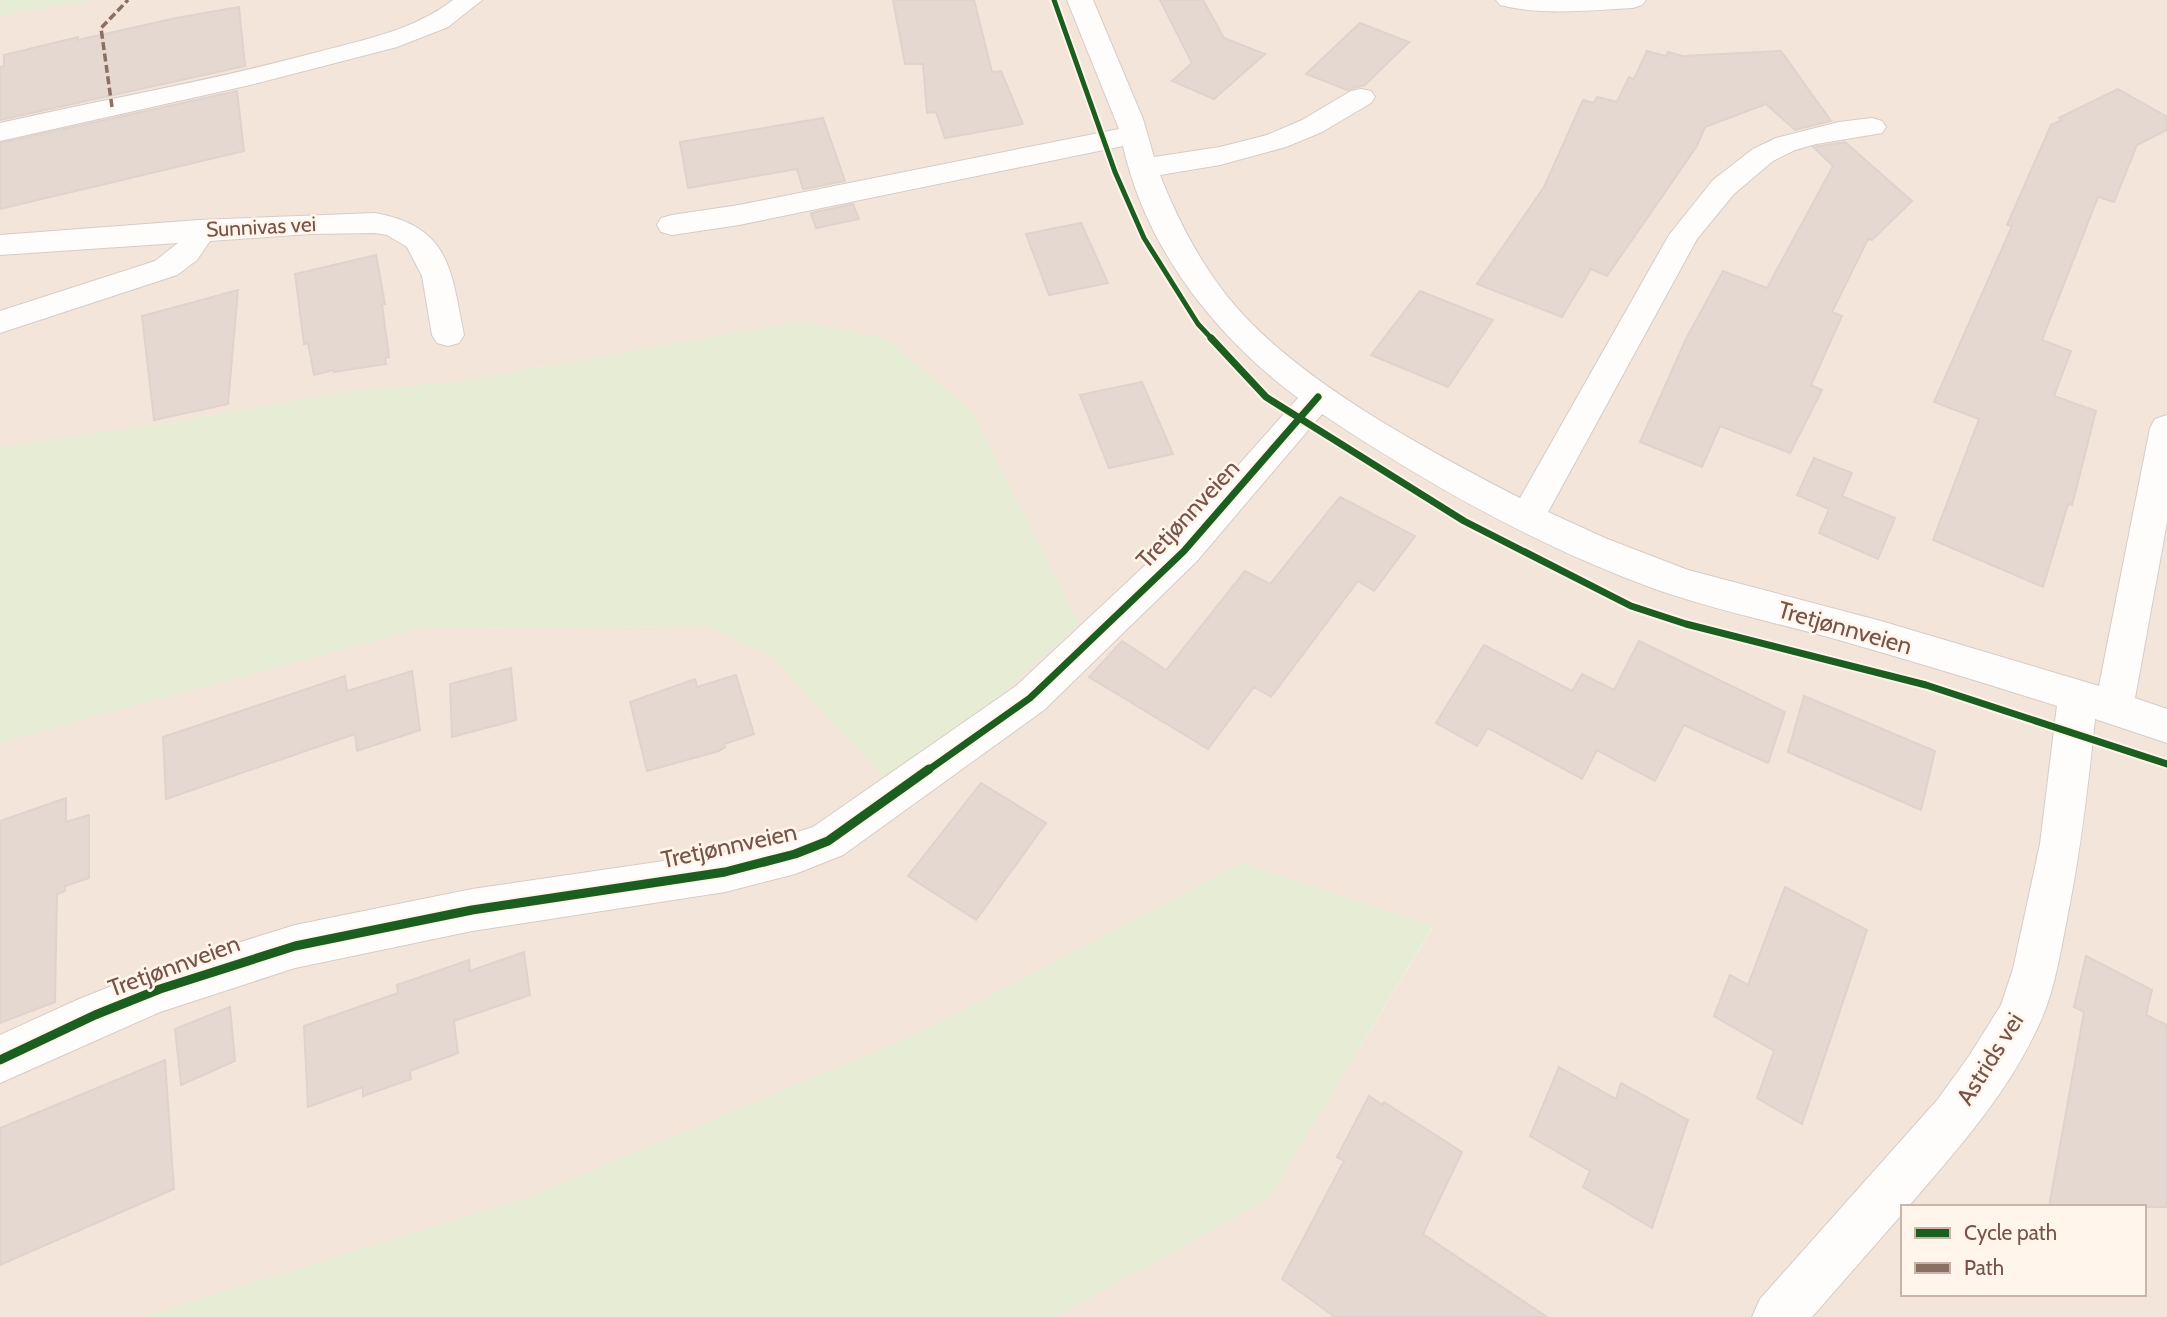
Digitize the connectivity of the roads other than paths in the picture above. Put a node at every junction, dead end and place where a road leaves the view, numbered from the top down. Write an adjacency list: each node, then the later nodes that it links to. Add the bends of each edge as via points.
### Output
1 (469, 0): 7 (street, via 434,26 402,37 271,73)
2 (1080, 0): 8 (street, Tretjønnveien)
3 (1509, 0): 4 (street, via 1563,4)
4 (1633, 0)
5 (1361, 97): 8 (street, via 1297,133 1214,158)
6 (1872, 127): 16 (street, via 1808,135 1778,145 1731,179 1706,205 1684,235)
7 (0, 132)
8 (1139, 152): 9 (street); 14 (street, Tretjønnveien, via 1162,214 1209,294 1256,349)
9 (672, 225)
10 (199, 230): 11 (street, Sunnivas vei); 12 (street, via 185,258 166,268); 13 (street, Sunnivas vei, via 352,223 396,227 419,241 437,276)
11 (0, 245)
12 (0, 322)
13 (448, 335)
14 (1318, 397): 16 (street, Tretjønnveien); 19 (street, Tretjønnveien, via 1184,551 1030,698 828,841 760,864 388,926 260,956 111,1009)
15 (2167, 428): 17 (street, Astrids vei)
16 (1527, 518): 17 (street, Tretjønnveien, via 1669,579 1842,625)
17 (2096, 702): 18 (street, Tretjønnveien); 20 (street, Astrids vei, via 2035,970 2020,1017 1955,1116)
18 (2167, 726)
19 (0, 1060)
20 (1778, 1317)

